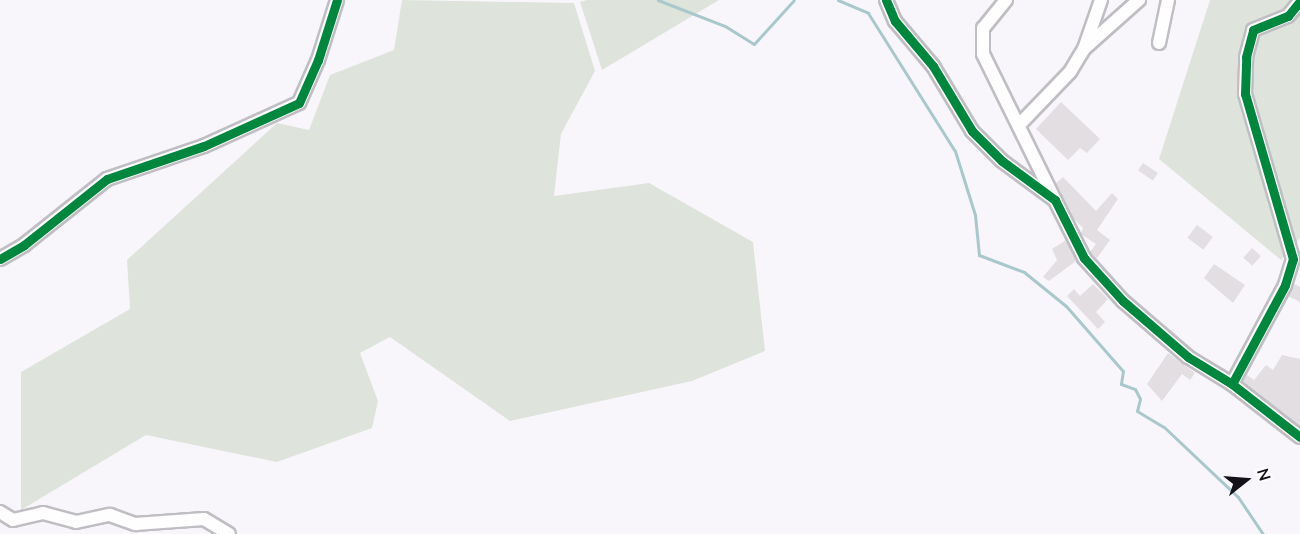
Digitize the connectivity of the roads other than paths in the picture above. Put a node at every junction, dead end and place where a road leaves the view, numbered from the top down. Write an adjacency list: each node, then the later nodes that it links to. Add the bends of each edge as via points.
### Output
1 (337, 0): 12 (street, via 299,103 213,142 107,179 24,245)
2 (886, 0): 11 (street, via 895,21 933,66 972,131 1002,161)
3 (1006, 0): 10 (street, via 983,28 980,40)
4 (1101, 0): 9 (street)
5 (1139, 0): 9 (street)
6 (1168, 0): 8 (street)
7 (1300, 1): 13 (street, via 1288,16 1253,30 1246,57 1245,94 1293,259 1285,285)
8 (1159, 43)
9 (1084, 49): 10 (street, via 1070,72)
10 (1019, 125): 11 (street)
11 (1055, 200): 13 (street, via 1084,258 1119,296 1188,357)
12 (0, 259)
13 (1232, 384): 14 (street)
14 (1300, 437)
15 (0, 513): 16 (street, via 13,520 44,513 76,522 110,515)
16 (135, 529): 17 (street, via 204,519)
17 (229, 534)

